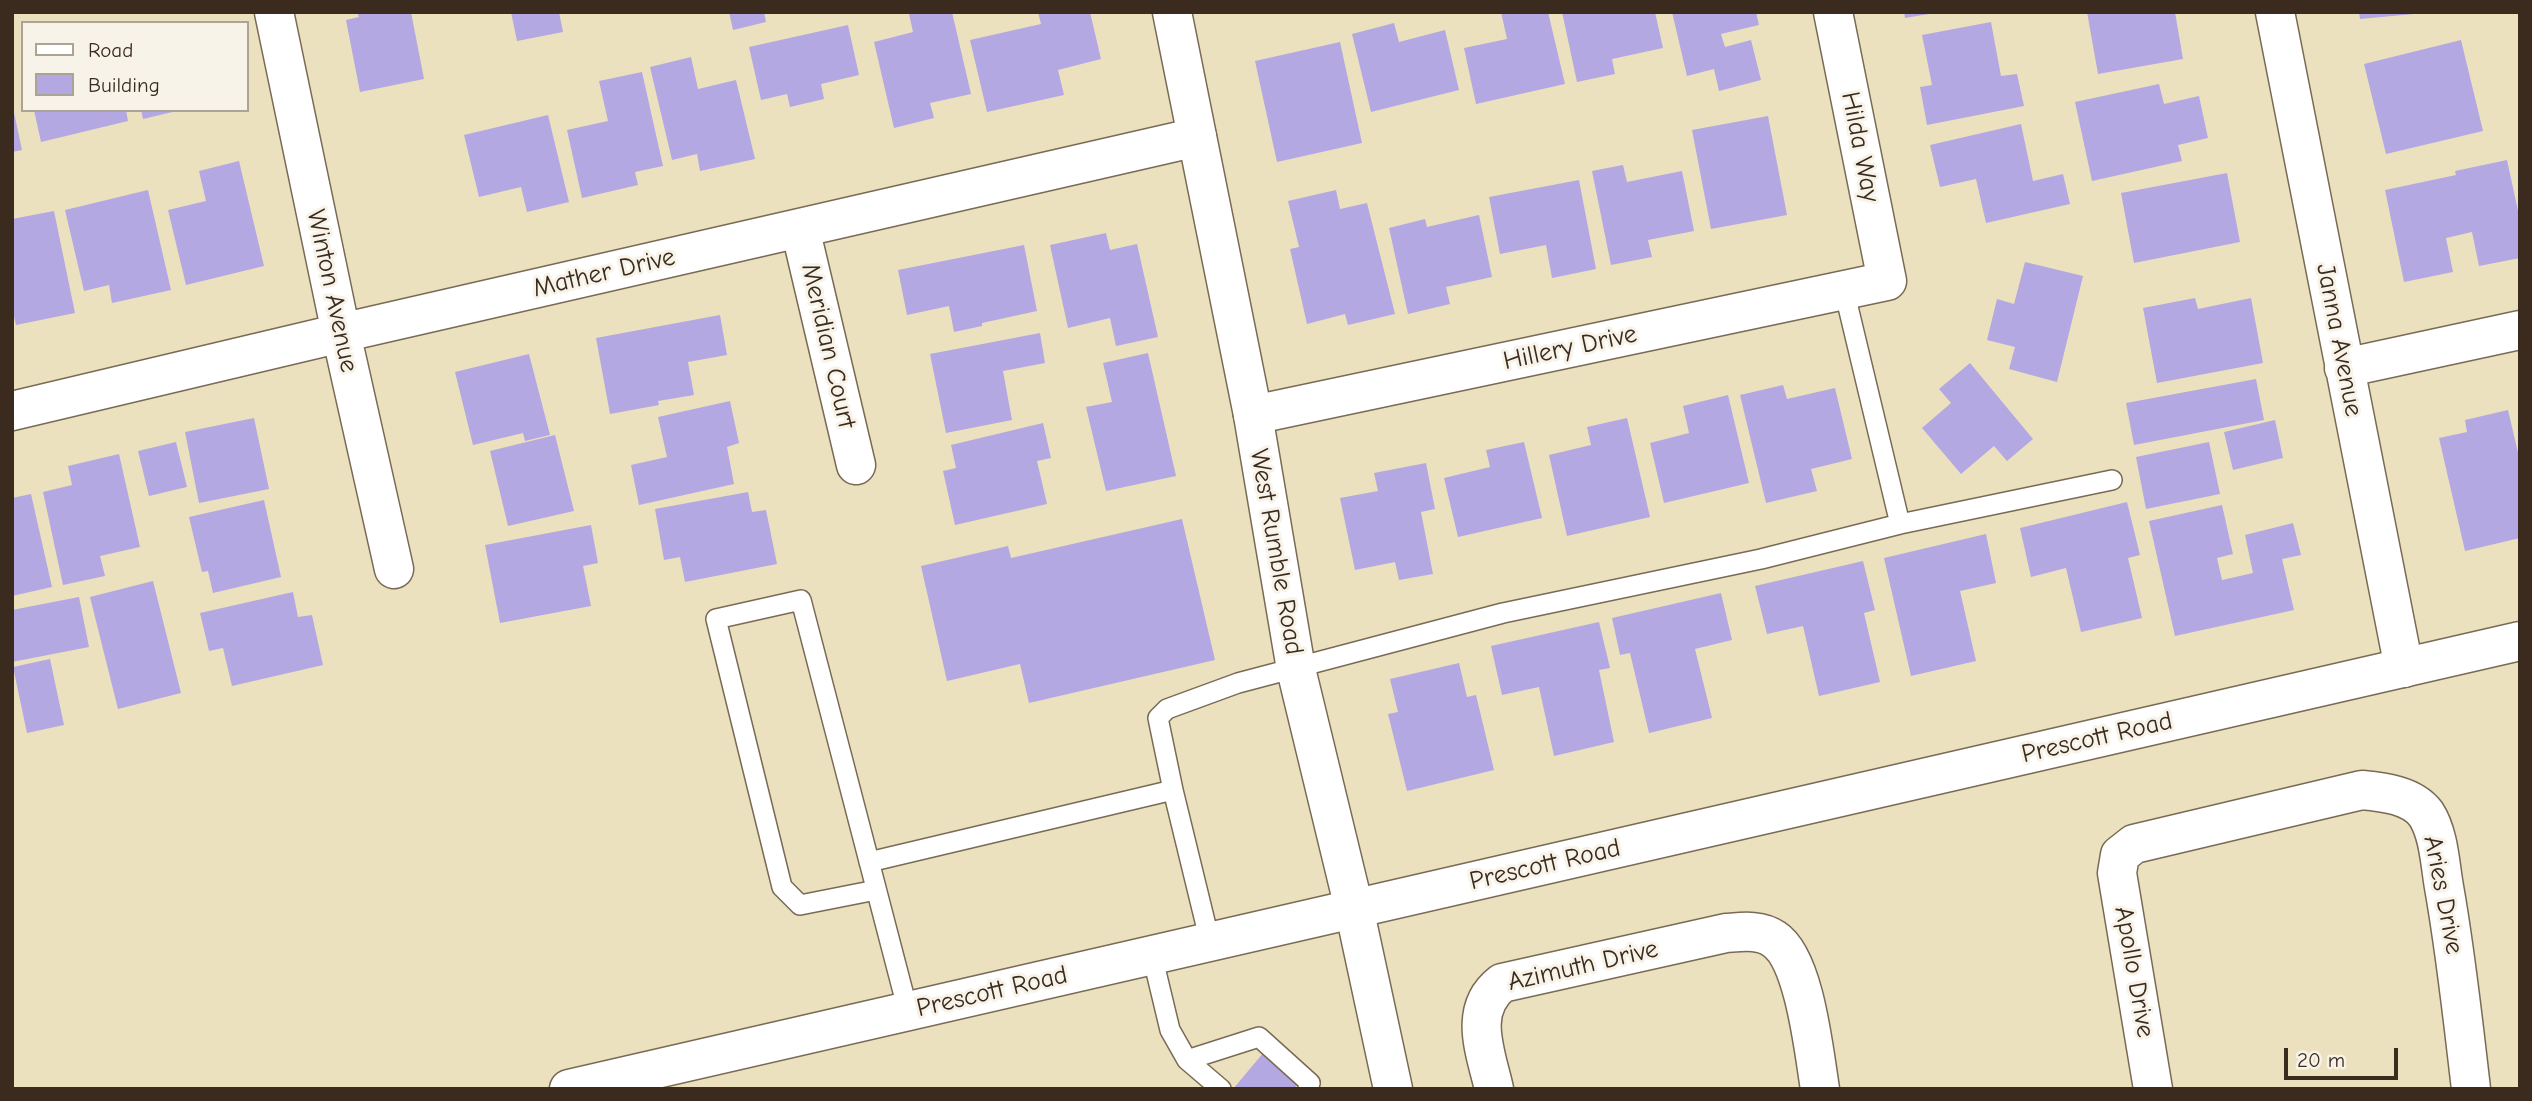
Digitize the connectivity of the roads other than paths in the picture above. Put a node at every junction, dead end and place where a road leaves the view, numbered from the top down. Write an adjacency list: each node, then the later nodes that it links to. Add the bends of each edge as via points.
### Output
1 (274, 12): 10 (street, Winton Avenue)
2 (1172, 12): 5 (street, West Rumble Road)
3 (1833, 12): 7 (street, Hilda Way)
4 (2275, 12): 11 (street, Janna Avenue)
5 (1197, 137): 6 (street, Mather Drive); 13 (street, West Rumble Road)
6 (800, 228): 10 (street, Mather Drive); 14 (street, Meridian Court)
7 (1887, 281): 8 (street, Hillery Drive)
8 (1844, 290): 13 (street, Hillery Drive); 16 (lane)
9 (2520, 330): 11 (street)
10 (341, 333): 12 (street, Mather Drive); 17 (street, Winton Avenue)
11 (2344, 368): 19 (street, Janna Avenue)
12 (12, 411)
13 (1253, 415): 20 (street, West Rumble Road)
14 (856, 465)
15 (2112, 480): 16 (lane)
16 (1900, 524): 20 (lane, via 1761,559 1503,613)
17 (394, 569)
18 (2520, 641): 19 (street, Prescott Road)
19 (2404, 667): 25 (street, Prescott Road)
20 (1296, 669): 21 (lane, via 1238,683 1167,709 1158,718); 25 (street, West Rumble Road)
21 (1173, 790): 23 (lane); 26 (lane)
22 (2120, 855): 36 (street, Apollo Drive, via 2117,873); 37 (street, Aries Drive, via 2134,844 2362,790 2407,800 2425,813 2436,839)
23 (869, 862): 24 (lane); 24 (lane, via 801,600 716,619 782,887 800,905)
24 (876, 890): 28 (lane)
25 (1354, 908): 26 (street, Prescott Road); 33 (street, West Rumble Road)
26 (1210, 942): 27 (street, Prescott Road)
27 (1152, 955): 28 (street, Prescott Road); 29 (lane, via 1170,1030)
28 (908, 1011): 30 (street, Prescott Road)
29 (1187, 1060): 31 (lane); 32 (lane, via 1259,1037 1310,1083)
30 (569, 1089)
31 (1221, 1089)
32 (1308, 1089)
33 (1393, 1089)
34 (1494, 1089): 35 (street, Azimuth Drive, via 1481,1017 1490,992 1502,983 1751,931 1775,939 1793,963)
35 (1820, 1089)
36 (2153, 1089)
37 (2471, 1089)

